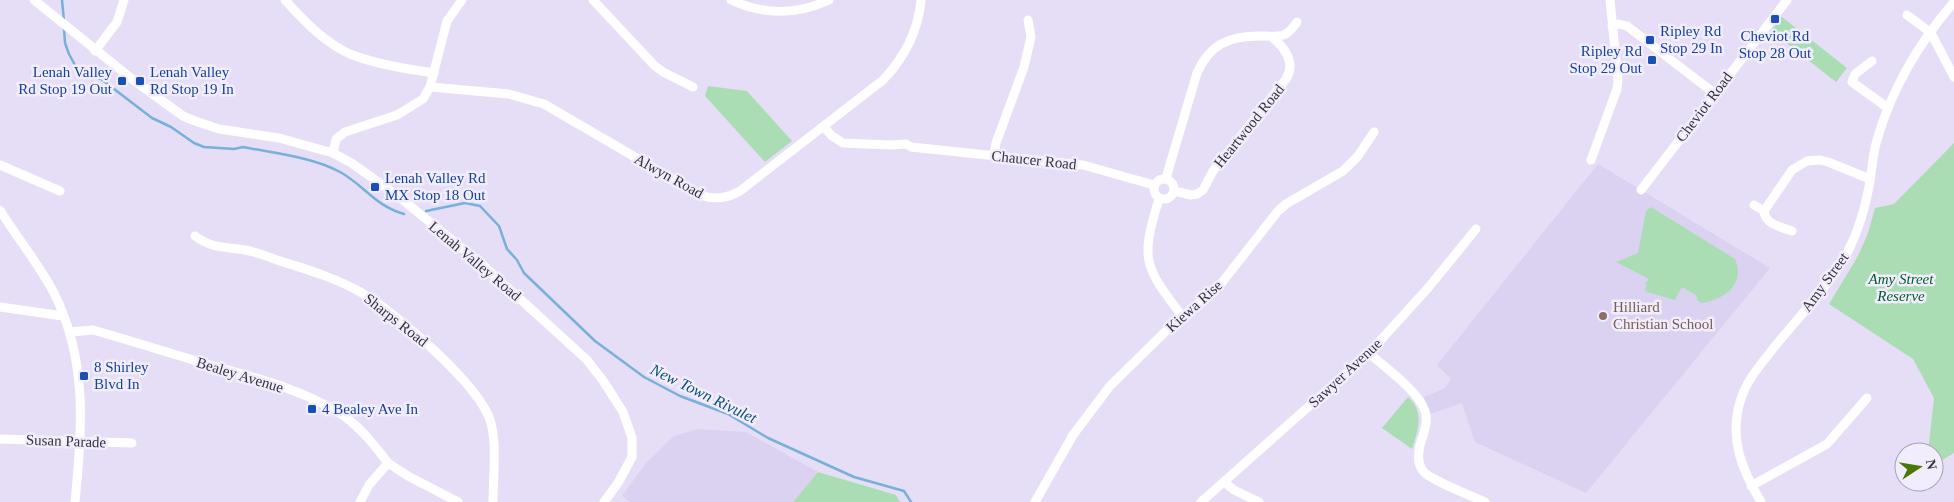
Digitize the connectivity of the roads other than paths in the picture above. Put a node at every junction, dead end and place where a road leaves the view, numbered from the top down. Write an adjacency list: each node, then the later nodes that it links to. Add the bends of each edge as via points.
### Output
1 (34, 0): 18 (street, Lenah Valley Road)
2 (124, 0): 18 (street, via 117,22)
3 (285, 0): 20 (street, via 327,40 351,54)
4 (462, 0): 20 (street, via 447,21)
5 (593, 0): 23 (street, via 654,65)
6 (731, 0): 7 (street, via 751,8 783,12 809,8)
7 (829, 0)
8 (921, 0): 26 (street, Alwyn Road, via 918,21 908,47 893,69)
9 (1787, 0): 24 (street, Cheviot Road)
10 (1607, 1): 15 (street)
11 (1954, 2): 16 (street, Amy Street)
12 (1907, 15): 16 (street)
13 (1028, 20): 29 (street, via 1031,37 1024,67)
14 (1297, 22): 17 (street, via 1284,35)
15 (1612, 26): 24 (street, via 1626,26); 30 (street, via 1617,89)
16 (1931, 33): 21 (street); 25 (street, Amy Street, via 1905,72)
17 (1272, 37): 32 (street, via 1234,38 1220,43 1202,61); 37 (street, Heartwood Road, via 1281,44 1289,59 1290,73 1213,171 1203,190 1191,195)
18 (96, 50): 28 (street, Lenah Valley Road, via 195,122 300,143)
19 (1872, 61): 25 (street, via 1856,74 1852,82)
20 (434, 73): 22 (street)
21 (1954, 77)
22 (430, 87): 26 (street, Alwyn Road, via 509,94 544,104 708,198 724,198 740,192); 28 (street, via 423,99 404,112 345,132 336,140)
23 (693, 87)
24 (1714, 93): 35 (street, Cheviot Road)
25 (1888, 108): 33 (street, Amy Street, via 1877,140)
26 (824, 127): 29 (street, Chaucer Road, via 843,143 906,144)
27 (1374, 132): 47 (street, Kiewa Rise, via 1343,171 1278,211 1224,280)
28 (333, 153): 61 (street, Lenah Valley Road, via 399,197 484,266 596,370 623,412 632,438 630,462)
29 (994, 155): 34 (street, Chaucer Road, via 1083,165)
30 (1591, 160)
31 (0, 165): 36 (street)
32 (1166, 178): 34 (street, via 1159,179); 37 (street, via 1173,184)
33 (1870, 179): 40 (street, via 1828,162 1806,161 1792,170); 56 (street, Amy Street, via 1856,234 1842,262 1755,371 1744,390 1735,436 1740,461)
34 (1154, 186): 38 (street)
35 (1641, 190)
36 (60, 191)
37 (1174, 191): 38 (street, via 1168,198)
38 (1159, 199): 47 (street, via 1148,238 1148,258 1155,278)
39 (1754, 205): 40 (street)
40 (1764, 210): 43 (street, via 1764,216 1770,222)
41 (2, 215): 46 (street, via 54,293)
42 (1476, 229): 49 (street, Sawyer Avenue)
43 (1792, 231)
44 (195, 236): 60 (street, Sharps Road, via 206,244 247,250 333,279 377,302 405,324 475,394 487,413 492,433)
45 (0, 307): 46 (street)
46 (63, 316): 48 (street)
47 (1182, 316): 62 (street, Kiewa Rise, via 1110,386 1073,435)
48 (70, 332): 52 (street, via 80,377); 54 (street, Bealey Avenue, via 101,332 266,381 317,401 356,426)
49 (1369, 353): 55 (street, Sawyer Avenue); 65 (street, via 1422,405 1426,422 1418,462 1424,473)
50 (1867, 398): 56 (street, via 1827,444)
51 (0, 440): 52 (street, Susan Parade)
52 (79, 442): 53 (street, Susan Parade); 57 (street)
53 (132, 443)
54 (388, 464): 58 (street, via 369,485); 59 (street)
55 (1224, 482): 63 (street, Sawyer Avenue); 64 (street)
56 (1751, 486): 66 (street, Amy Street)
57 (75, 502)
58 (360, 502)
59 (458, 502)
60 (492, 502)
61 (604, 502)
62 (1035, 502)
63 (1201, 502)
64 (1259, 502)
65 (1485, 502)
66 (1761, 502)

